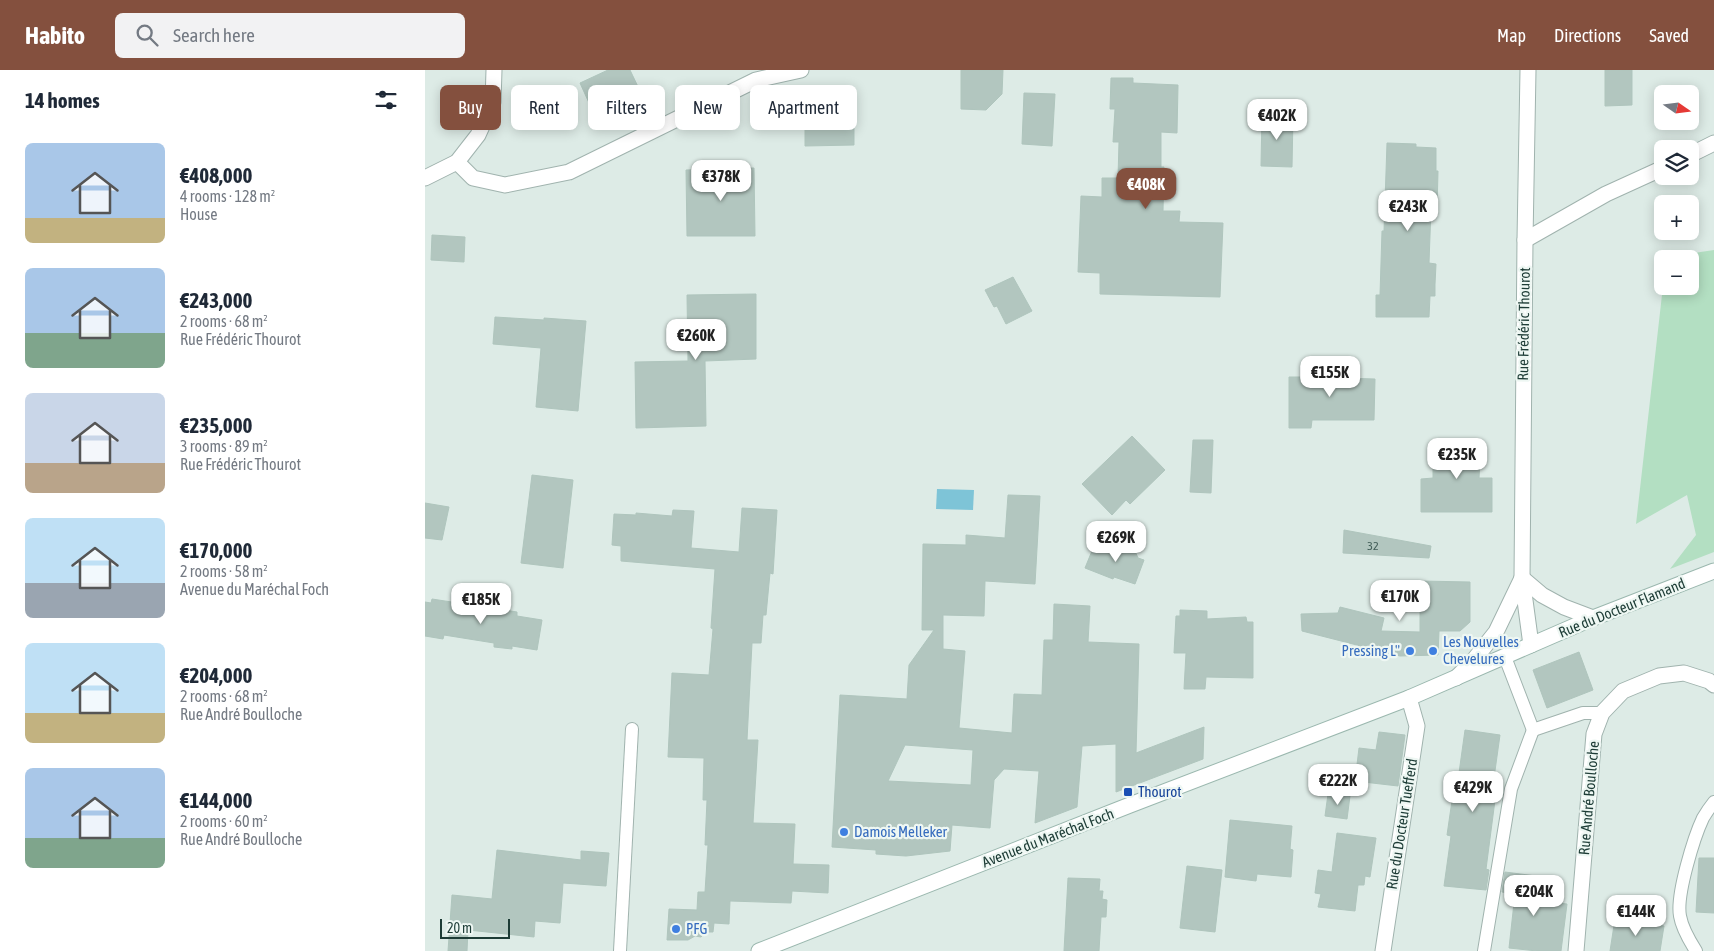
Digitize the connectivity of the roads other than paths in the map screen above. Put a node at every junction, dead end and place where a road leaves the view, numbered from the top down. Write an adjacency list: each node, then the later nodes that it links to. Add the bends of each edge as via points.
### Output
1 (494, 70): 6 (street, via 493,102 478,135)
2 (801, 70): 6 (street, via 756,80 569,172 505,185 473,178)
3 (1528, 70): 9 (street, Rue Frédéric Thourot)
4 (1714, 143): 5 (street)
5 (1699, 150)
6 (457, 162): 8 (street)
7 (1654, 172): 9 (street, via 1606,194)
8 (425, 178)
9 (1525, 240): 11 (street, Rue Frédéric Thourot)
10 (1714, 572): 12 (street, Rue du Docteur Flamand)
11 (1522, 578): 12 (street, via 1542,595); 13 (street, Rue Frédéric Thourot); 15 (street, Rue Frédéric Thourot, via 1496,632)
12 (1593, 618): 13 (street, Rue du Docteur Flamand)
13 (1531, 645): 14 (street, Avenue du Maréchal Foch)
14 (1505, 657): 15 (street, Avenue du Maréchal Foch); 20 (lane)
15 (1455, 679): 17 (street, Avenue du Maréchal Foch)
16 (1714, 685): 18 (street, Rue André Boulloche, via 1685,673 1659,676 1623,691)
17 (1409, 698): 23 (street, Avenue du Maréchal Foch); 24 (street, Rue du Docteur Tuefferd, via 1417,726)
18 (1602, 713): 20 (lane, via 1583,713); 26 (street, Rue André Boulloche, via 1594,734)
19 (632, 729): 22 (lane)
20 (1533, 730): 25 (lane, via 1511,789)
21 (1714, 802): 27 (lane, via 1703,818 1684,873 1680,902 1680,915)
22 (620, 951)
23 (759, 951)
24 (1383, 951)
25 (1484, 951)
26 (1576, 951)
27 (1695, 951)

